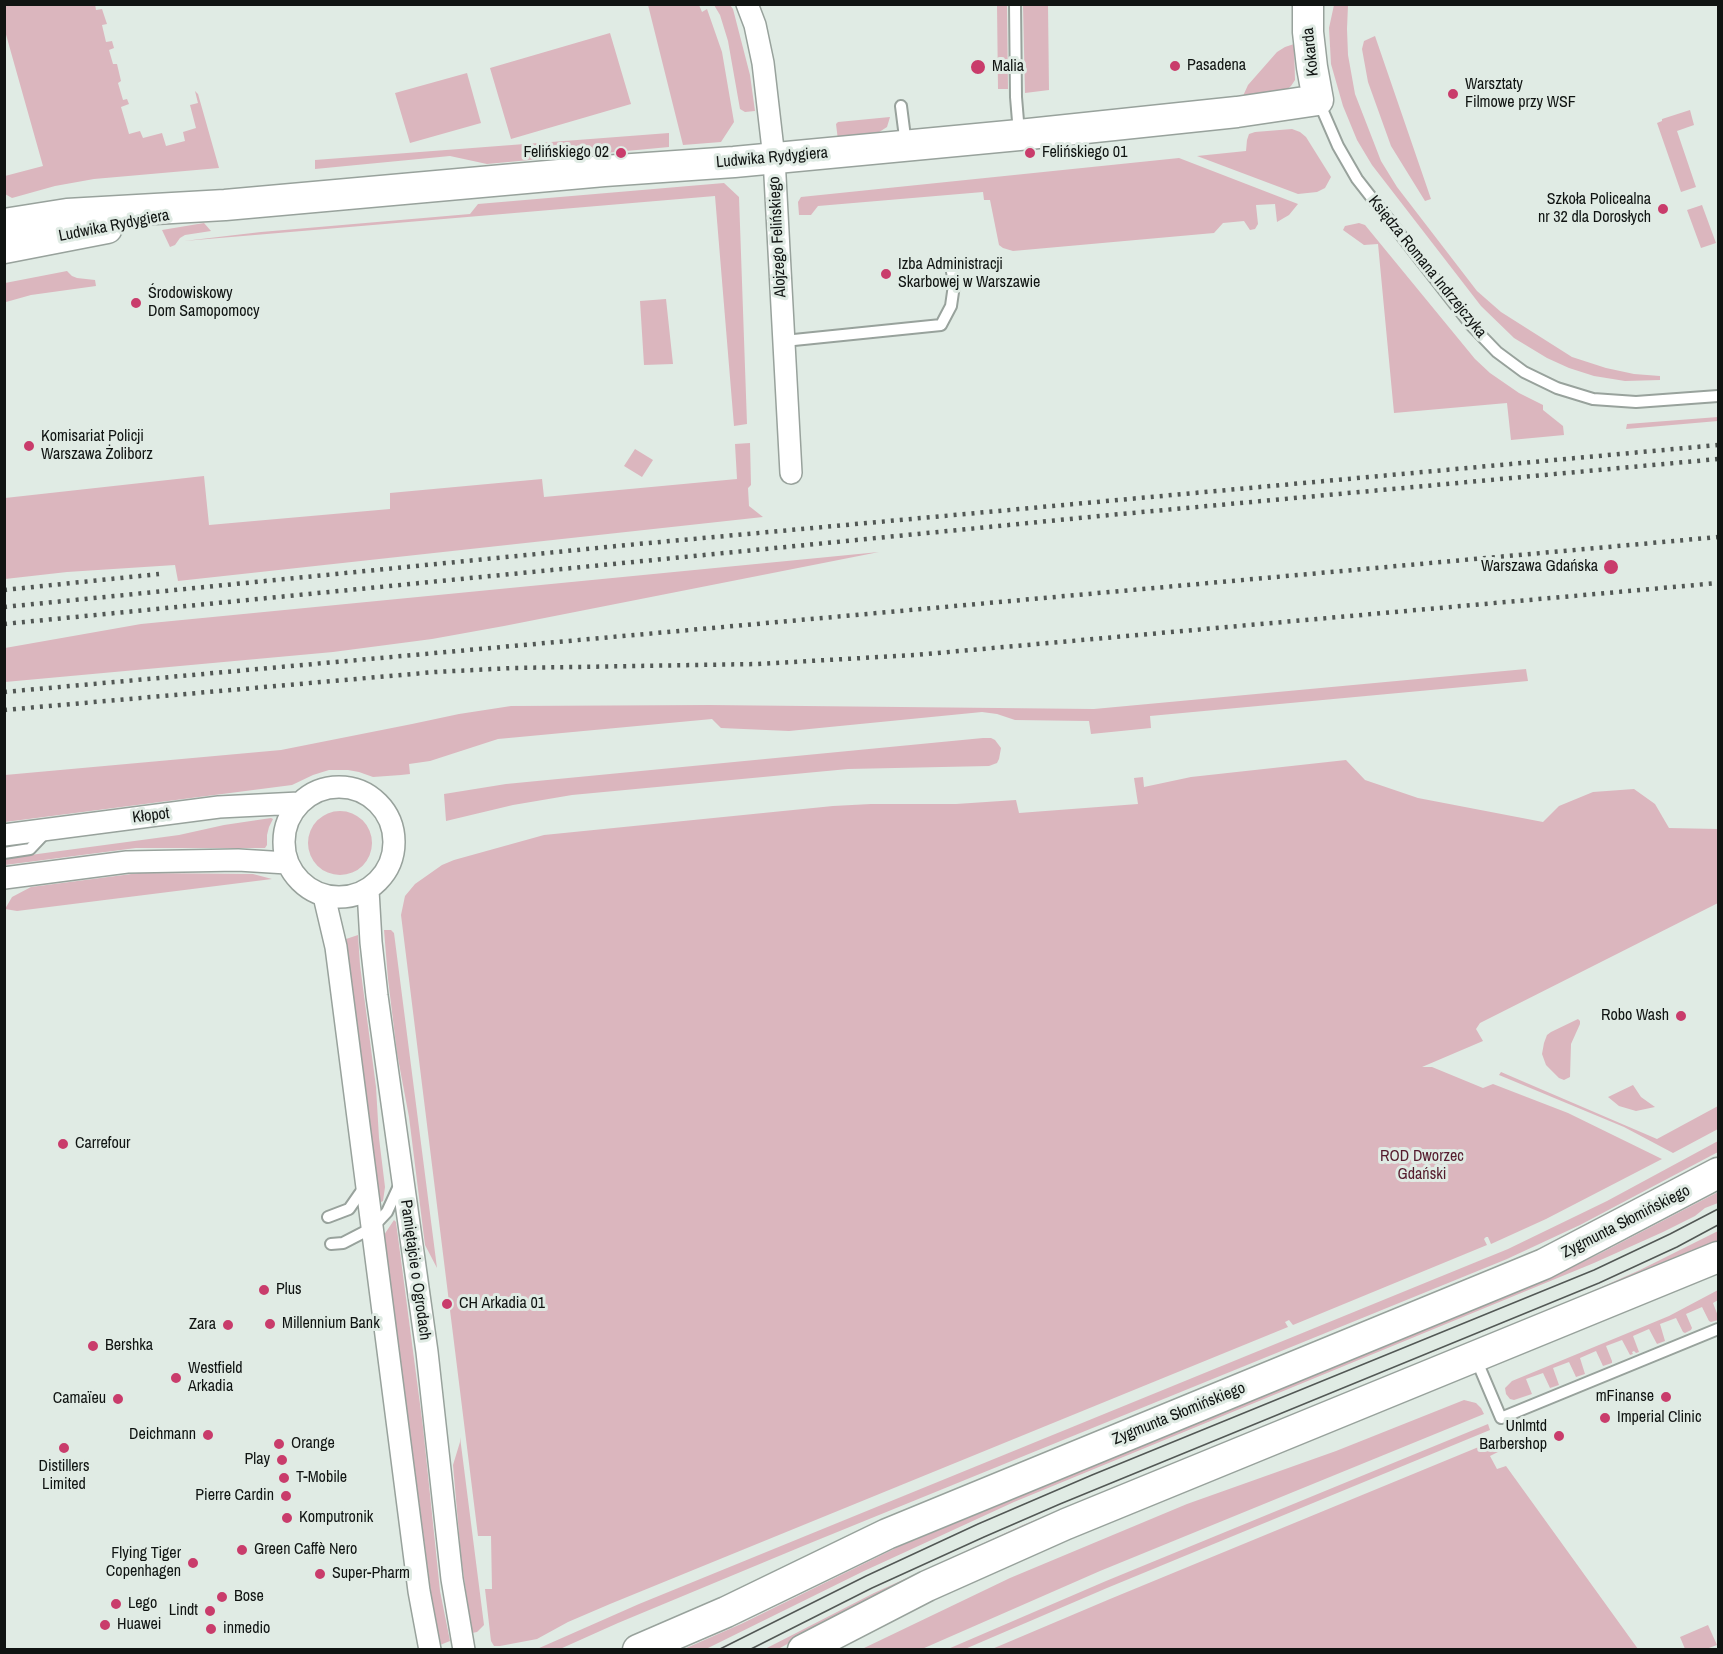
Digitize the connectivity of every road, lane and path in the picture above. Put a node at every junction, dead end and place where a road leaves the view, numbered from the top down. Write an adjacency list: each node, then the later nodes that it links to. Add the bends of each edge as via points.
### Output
1 (747, 4): 8 (street, Alojzego Felińskiego, via 763,63)
2 (1015, 4): 6 (lane)
3 (1308, 4): 4 (main road, Kokarda)
4 (1318, 100): 6 (main road, Ludwika Rydygiera); 14 (lane, Księdza Romana Indrzejczyka, via 1357,179 1471,325 1524,372 1593,399 1636,402)
5 (900, 106): 7 (lane)
6 (1019, 135): 7 (main road, Ludwika Rydygiera)
7 (906, 146): 8 (main road, Ludwika Rydygiera)
8 (774, 158): 9 (main road, Ludwika Rydygiera); 13 (street, Alojzego Felińskiego)
9 (225, 206): 10 (main road, Ludwika Rydygiera, via 67,214); 11 (main road, Ludwika Rydygiera)
10 (4, 224)
11 (4, 248)
12 (951, 265): 13 (lane, via 951,306 941,325)
13 (784, 341): 15 (street, Alojzego Felińskiego)
14 (1719, 396)
15 (791, 473)
16 (299, 803): 17 (street, Kłopot, via 219,807); 20 (street, via 286,824 283,840); 22 (street, via 321,789 346,787 378,802 389,817 394,851 385,874)
17 (50, 829): 18 (street, Kłopot); 19 (lane, via 30,849)
18 (4, 835)
19 (4, 853)
20 (287, 863): 21 (street, via 127,862); 23 (street, via 295,876)
21 (8, 881)
22 (368, 890): 23 (street, via 344,898); 25 (street, Pamiętajcie o Ogrodach, via 377,996)
23 (324, 896): 26 (street, via 336,947)
24 (1719, 1173): 35 (main road, Zygmunta Słomińskiego, via 1544,1264 887,1534)
25 (402, 1177): 28 (lane, via 387,1212); 34 (street, Pamiętajcie o Ogrodach)
26 (367, 1183): 27 (lane, via 349,1209); 28 (street)
27 (328, 1217)
28 (372, 1228): 29 (lane, via 343,1243); 33 (street)
29 (331, 1244)
30 (1719, 1257): 32 (main road)
31 (1719, 1329): 32 (lane, via 1501,1418)
32 (1475, 1357): 36 (main road, via 1022,1543 927,1586)
33 (430, 1650)
34 (464, 1650)
35 (638, 1650)
36 (803, 1650)

